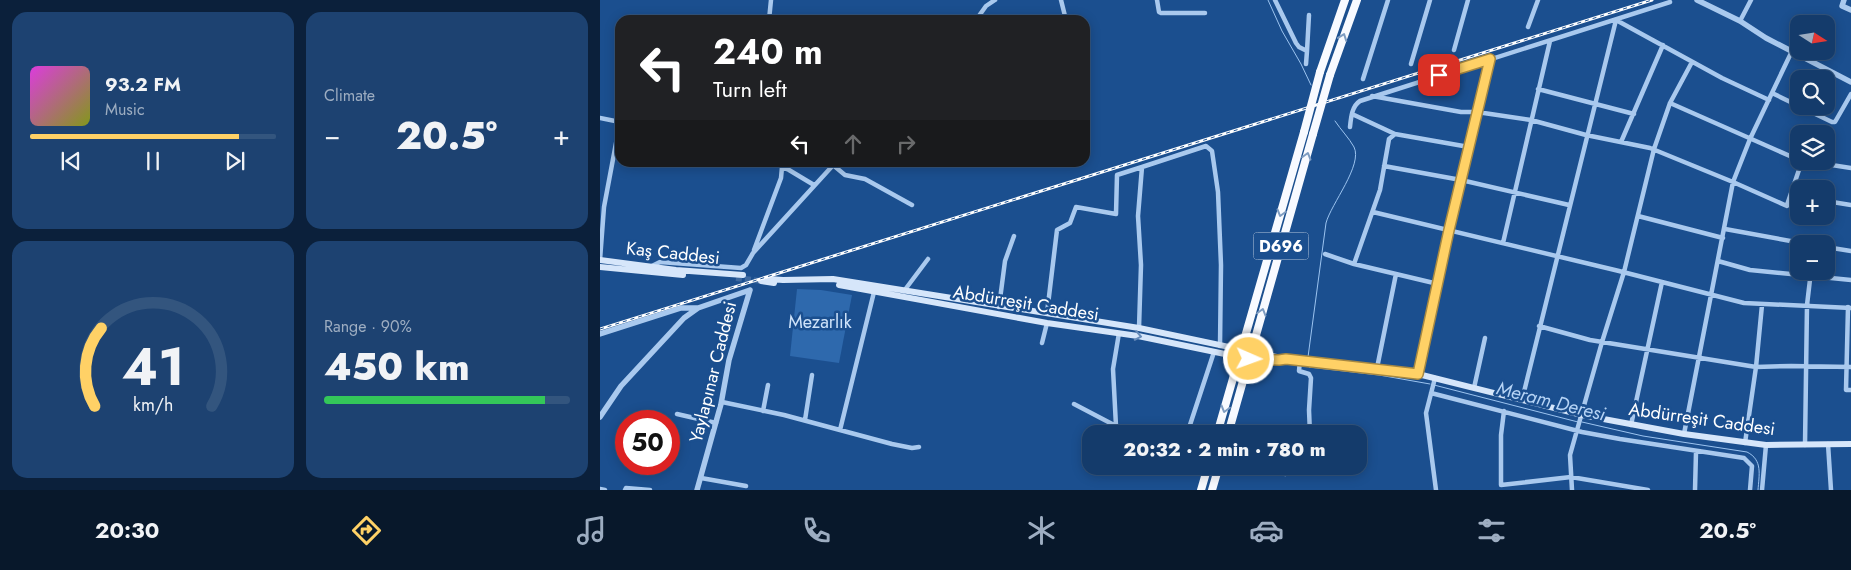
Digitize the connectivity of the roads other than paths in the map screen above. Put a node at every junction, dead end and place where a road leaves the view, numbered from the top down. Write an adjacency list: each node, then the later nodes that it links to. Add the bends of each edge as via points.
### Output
1 (771, 0): 18 (street)
2 (995, 0): 19 (street)
3 (1061, 0): 20 (street)
4 (1156, 0): 17 (street, via 1161,13)
5 (1275, 0): 28 (street, via 1296,43)
6 (1345, 0): 129 (highway, D696, one-way to 129, bridge, via 1320,72)
7 (1358, 0): 130 (highway, D696, one-way to 7, bridge, via 1330,75)
8 (1388, 0): 36 (street)
9 (1430, 0): 35 (street)
10 (1468, 0): 27 (street)
11 (1538, 0): 24 (street)
12 (1697, 0): 23 (street)
13 (1750, 0): 23 (street)
14 (1844, 0): 16 (street, via 1842,6)
15 (1670, 2): 22 (street)
16 (1851, 10)
17 (1204, 14)
18 (770, 15)
19 (980, 15)
20 (1065, 15)
21 (1310, 15): 28 (street)
22 (1616, 20): 25 (street); 26 (street); 43 (street)
23 (1740, 21): 29 (street)
24 (1528, 27)
25 (1550, 40): 31 (street); 38 (street)
26 (1663, 45): 33 (street); 47 (street)
27 (1454, 50)
28 (1307, 51): 34 (street)
29 (1790, 51)
30 (1790, 56): 39 (street)
31 (1490, 59): 41 (street); 45 (street)
32 (1808, 60): 37 (street)
33 (1692, 62): 42 (street); 44 (street)
34 (1306, 64)
35 (1411, 64)
36 (1363, 79)
37 (1851, 82)
38 (1538, 89): 43 (street); 49 (street)
39 (1772, 93): 40 (street, via 1832,122); 42 (street)
40 (1851, 94)
41 (1372, 96): 45 (street, via 1460,112); 46 (street, via 1355,104)
42 (1769, 100): 54 (street)
43 (1596, 103): 47 (street); 53 (street)
44 (1670, 103): 54 (street); 58 (street)
45 (1477, 112): 49 (street); 56 (street)
46 (1352, 114): 51 (street); 52 (street)
47 (1634, 114): 55 (street)
48 (600, 118): 50 (street)
49 (1531, 120): 53 (street); 71 (street)
50 (615, 121)
51 (1350, 127)
52 (1394, 134): 56 (street); 60 (street, via 1389,139)
53 (1586, 135): 55 (street); 76 (street)
54 (1750, 139): 59 (street); 69 (street)
55 (1620, 142): 58 (street)
56 (1469, 147): 68 (street)
57 (615, 149): 92 (street, via 604,207)
58 (1654, 149): 69 (street); 79 (street)
59 (1790, 157)
60 (1384, 166): 68 (street); 78 (street)
61 (1835, 166): 66 (street)
62 (782, 167): 70 (street); 88 (street, via 781,178)
63 (832, 167): 70 (street)
64 (838, 167): 75 (street, via 845,175 865,179)
65 (1142, 167): 117 (street, via 1117,175 1116,214 1076,206 1070,223 1057,230); 120 (street, via 1138,216 1142,265); 126 (street, via 1206,146 1212,150 1218,192 1221,265)
66 (1851, 168)
67 (1797, 170): 77 (street)
68 (1461, 180): 71 (street); 81 (street)
69 (1733, 182): 77 (street); 80 (street)
70 (814, 185): 88 (street)
71 (1515, 193): 76 (street); 85 (street)
72 (1835, 202): 74 (street)
73 (1790, 203): 77 (street)
74 (1851, 204)
75 (912, 205)
76 (1569, 205): 90 (street)
77 (1787, 206)
78 (1373, 212): 81 (street); 94 (street)
79 (1638, 216): 83 (street); 97 (street)
80 (1725, 229): 83 (street); 84 (street)
81 (1449, 230): 85 (street); 108 (street)
82 (1014, 236): 114 (street, via 1006,261)
83 (1723, 238): 93 (street)
84 (1790, 241)
85 (1503, 243): 90 (street)
86 (1835, 249): 87 (street)
87 (1851, 252)
88 (753, 253): 96 (street, via 741,268 660,262)
89 (1325, 254): 94 (street)
90 (1556, 256): 97 (street); 119 (street)
91 (928, 259): 109 (street)
92 (600, 260): 96 (main road, Kaş Caddesi)
93 (1718, 261): 98 (street, via 1750,270); 111 (street)
94 (1354, 264): 99 (street)
95 (600, 267): 102 (main road, Kaş Caddesi)
96 (651, 267): 100 (main road, Kaş Caddesi)
97 (1624, 272): 107 (street); 124 (street)
98 (1790, 272)
99 (1396, 274): 108 (street); 136 (street)
100 (743, 275)
101 (1835, 277): 105 (street)
102 (736, 278)
103 (769, 279): 109 (main road, Abdürreşit Caddesi, via 833,279)
104 (1810, 280): 113 (street)
105 (1851, 280)
106 (761, 282): 110 (main road, Abdürreşit Caddesi, via 826,283)
107 (1662, 282): 111 (street); 127 (street)
108 (1438, 284): 137 (street)
109 (904, 291): 114 (main road, Abdürreşit Caddesi)
110 (874, 292): 118 (main road, Abdürreşit Caddesi); 162 (street)
111 (1712, 295): 112 (street); 131 (street)
112 (1762, 305): 113 (street); 134 (street)
113 (1807, 305): 115 (street); 133 (street)
114 (999, 306): 117 (main road, Abdürreşit Caddesi)
115 (1850, 307): 135 (street)
116 (698, 308): 122 (street, via 681,308); 145 (street, Yaylapınar Caddesi, via 750,290 729,360); 151 (street, via 684,318 621,386)
117 (1047, 313): 120 (main road, Abdürreşit Caddesi)
118 (1047, 323): 121 (main road, Abdürreşit Caddesi); 125 (street)
119 (1539, 326): 124 (street); 144 (street)
120 (1139, 328): 126 (main road, Abdürreşit Caddesi)
121 (1119, 333): 128 (main road, Abdürreşit Caddesi, one-way to 128); 155 (street, via 1113,369)
122 (600, 334)
123 (1485, 338): 141 (street)
124 (1602, 342): 127 (street); 150 (street)
125 (1042, 343)
126 (1220, 346): 129 (main road, Abdürreşit Caddesi)
127 (1646, 350): 131 (street); 160 (street)
128 (1214, 352): 129 (main road, Abdürreşit Caddesi); 156 (street)
129 (1241, 353): 130 (main road, Abdürreşit Caddesi); 157 (highway, D696, one-way to 157)
130 (1250, 355): 132 (main road, Abdürreşit Caddesi); 158 (highway, D696)
131 (1699, 358): 134 (street); 163 (street)
132 (1300, 360): 136 (main road, Abdürreşit Caddesi); 159 (street, via 1299,371 1311,378)
133 (1805, 366): 134 (street); 135 (street); 165 (street)
134 (1756, 367): 164 (street)
135 (1848, 367): 142 (street, via 1846,390)
136 (1377, 368): 137 (main road, Abdürreşit Caddesi)
137 (1418, 374): 139 (main road, Abdürreşit Caddesi)
138 (812, 375): 152 (street)
139 (1434, 380): 141 (main road, Abdürreşit Caddesi); 143 (street)
140 (768, 385): 147 (street)
141 (1474, 388): 144 (main road, Abdürreşit Caddesi)
142 (1851, 390)
143 (1432, 391): 148 (street); 184 (street, via 1426,413)
144 (1522, 400): 150 (main road, Abdürreşit Caddesi)
145 (722, 402): 147 (street); 153 (street, Yaylapınar Caddesi)
146 (1074, 404): 154 (street)
147 (763, 411): 152 (street)
148 (1504, 411): 161 (street); 173 (street, via 1501,485)
149 (680, 415): 153 (street)
150 (1582, 416): 160 (main road, Abdürreşit Caddesi); 161 (street)
151 (600, 417)
152 (805, 420): 162 (street)
153 (716, 423): 174 (street, Yaylapınar Caddesi)
154 (1114, 425)
155 (1116, 425)
156 (1190, 425)
157 (1221, 425)
158 (1231, 425)
159 (1310, 425)
160 (1631, 425): 163 (main road, Abdürreşit Caddesi)
161 (1578, 428): 170 (street, via 1620,440); 173 (street, via 1570,455)
162 (840, 430): 168 (street, via 912,448)
163 (1684, 434): 164 (main road, Abdürreşit Caddesi)
164 (1745, 443): 169 (main road, Abdürreşit Caddesi)
165 (1805, 444): 166 (main road, Abdürreşit Caddesi); 169 (main road, Abdürreşit Caddesi)
166 (1828, 444): 167 (main road, Abdürreşit Caddesi); 191 (street)
167 (1851, 444)
168 (919, 446)
169 (1766, 446): 190 (street)
170 (1696, 452): 188 (street); 189 (street, via 1747,460 1752,466)
171 (1205, 475): 182 (highway)
172 (1216, 475): 183 (highway)
173 (1571, 477): 175 (street); 185 (street)
174 (701, 478): 176 (street); 181 (street, Yaylapınar Caddesi)
175 (1611, 484): 186 (street); 187 (street)
176 (746, 486)
177 (600, 489): 178 (street)
178 (605, 490)
179 (625, 490): 180 (street)
180 (650, 490)
181 (698, 490)
182 (1201, 490)
183 (1212, 490)
184 (1436, 490)
185 (1572, 490)
186 (1612, 490)
187 (1648, 490)
188 (1695, 490)
189 (1750, 490)
190 (1762, 490)
191 (1831, 490)

